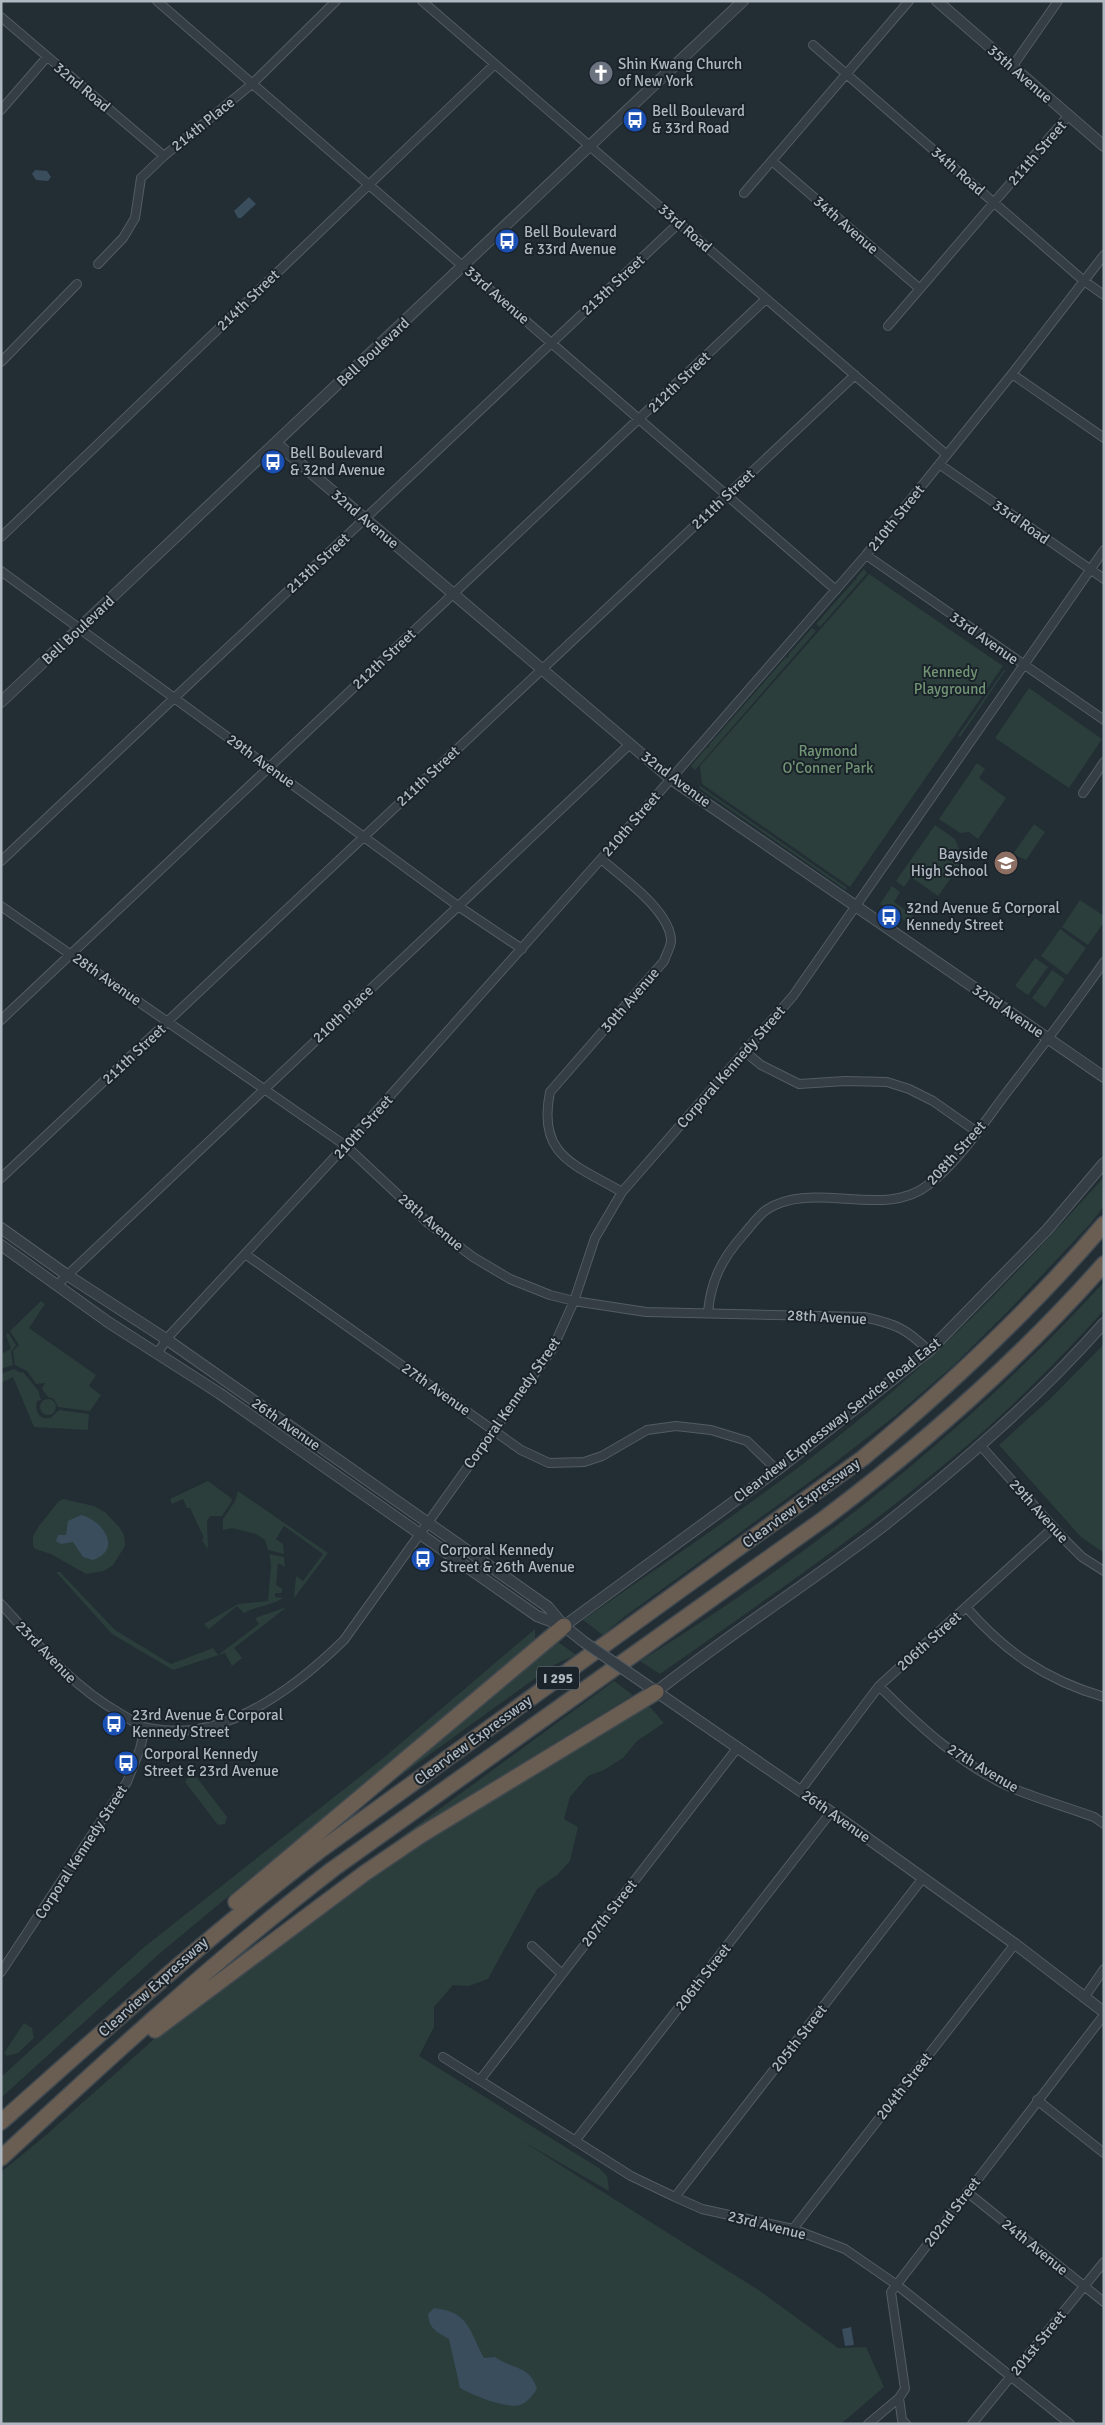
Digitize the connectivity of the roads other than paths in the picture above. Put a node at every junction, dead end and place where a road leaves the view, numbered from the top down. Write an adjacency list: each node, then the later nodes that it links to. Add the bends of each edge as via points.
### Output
1 (157, 1): 14 (street, 33rd Avenue)
2 (336, 1): 14 (street, 214th Place)
3 (422, 1): 11 (street, 33rd Road)
4 (743, 1): 18 (street, Bell Boulevard)
5 (909, 1): 13 (street)
6 (937, 1): 12 (street, 35th Avenue)
7 (1058, 1): 12 (street)
8 (1, 17): 10 (street, 32nd Road)
9 (813, 45): 13 (street, 34th Road)
10 (47, 57): 15 (street); 19 (street, 32nd Road)
11 (495, 64): 18 (street, 33rd Road); 21 (street, 214th Street)
12 (1012, 68): 16 (street, 35th Avenue)
13 (847, 74): 20 (street); 23 (street, 34th Road)
14 (252, 84): 19 (street, 214th Place); 21 (street, 33rd Avenue)
15 (1, 110)
16 (1068, 116): 17 (street, 35th Avenue); 23 (street, 211th Street)
17 (1103, 144)
18 (591, 146): 24 (street, 33rd Road); 27 (street, Bell Boulevard)
19 (164, 156): 26 (street, 214th Place, via 141,178 135,218 123,238)
20 (772, 161): 22 (street); 30 (street, 34th Avenue)
21 (368, 184): 27 (street, 33rd Avenue); 45 (street, 214th Street)
22 (744, 193)
23 (994, 202): 28 (street, 34th Road); 30 (street, 211th Street)
24 (679, 223): 32 (street, 33rd Road); 34 (street, 213th Street)
25 (1104, 255): 28 (street, 210th Street)
26 (98, 264)
27 (464, 267): 34 (street, 33rd Avenue); 40 (street, Bell Boulevard)
28 (1084, 281): 31 (street, 34th Road); 36 (street, 210th Street)
29 (77, 284): 35 (street)
30 (920, 288): 33 (street, 211th Street)
31 (1104, 295)
32 (766, 298): 37 (street, 33rd Road); 38 (street, 212th Street)
33 (888, 326)
34 (552, 343): 38 (street, 33rd Avenue); 44 (street, 213th Street)
35 (1, 362)
36 (1012, 374): 39 (street); 41 (street, 210th Street)
37 (855, 375): 41 (street, 33rd Road); 43 (street, 211th Street)
38 (640, 419): 43 (street, 33rd Avenue); 52 (street, 212th Street)
39 (1104, 438)
40 (276, 443): 44 (street, 32nd Avenue); 53 (street, Bell Boulevard)
41 (947, 455): 42 (street, 210th Street)
42 (939, 464): 47 (street, 210th Street); 48 (street, 33rd Road)
43 (728, 495): 51 (street, 33rd Avenue); 55 (street, 211th Street)
44 (365, 519): 52 (street, 32nd Avenue); 56 (street, 213th Street)
45 (1, 537)
46 (1104, 550): 48 (street, Corporal Kennedy Street)
47 (866, 555): 51 (street, 210th Street); 54 (street, 33rd Avenue)
48 (1090, 570): 50 (street, 33rd Road); 54 (street, Corporal Kennedy Street)
49 (1, 571): 53 (street, 29th Avenue)
50 (1104, 579)
51 (836, 590): 62 (street, 210th Street)
52 (453, 594): 55 (street, 32nd Avenue); 61 (street, 212th Street)
53 (80, 628): 56 (street, 29th Avenue); 57 (street, Bell Boulevard)
54 (1024, 665): 58 (street, 33rd Avenue); 69 (street, Corporal Kennedy Street)
55 (542, 668): 59 (street, 32nd Avenue); 64 (street, 211th Street)
56 (174, 698): 61 (street, 29th Avenue); 66 (street, 213th Street)
57 (1, 702)
58 (1104, 720)
59 (630, 744): 62 (street, 32nd Avenue); 68 (street, 210th Place)
60 (1104, 762): 63 (street)
61 (270, 767): 64 (street, 29th Avenue); 71 (street, 212th Street)
62 (671, 779): 65 (street, 210th Street); 69 (street, 32nd Avenue)
63 (1083, 793)
64 (364, 837): 68 (street, 29th Avenue); 74 (street, 211th Street)
65 (601, 859): 70 (street, 210th Street); 83 (street, 30th Avenue, via 657,911 667,925 671,942 664,961 550,1092 546,1114 547,1128 555,1147 572,1163)
66 (1, 861)
67 (1, 906): 71 (street, 28th Avenue)
68 (458, 906): 70 (street, 29th Avenue); 78 (street, 210th Place)
69 (856, 906): 75 (street, 32nd Avenue); 76 (street, Corporal Kennedy Street, via 793,996)
70 (522, 949): 80 (street, 210th Street)
71 (71, 954): 73 (street, 212th Street); 74 (street, 28th Avenue)
72 (1104, 962): 75 (street, 208th Street)
73 (1, 1020)
74 (168, 1022): 78 (street, 28th Avenue); 82 (street, 211th Street)
75 (1049, 1039): 77 (street, 32nd Avenue); 79 (street, 208th Street)
76 (744, 1051): 79 (street, via 761,1065 799,1084 887,1082 909,1089); 83 (street, Corporal Kennedy Street)
77 (1104, 1077)
78 (265, 1089): 80 (street, 28th Avenue); 89 (street, 210th Place)
79 (977, 1132): 92 (street, 208th Street, via 934,1179 911,1196 875,1200 798,1198 766,1211 720,1263)
80 (346, 1146): 87 (street, 210th Street); 91 (street, 28th Avenue, via 428,1223 473,1257 510,1279)
81 (1104, 1163): 95 (street, Clearview Expressway Service Road East, via 1047,1230)
82 (1, 1178)
83 (622, 1192): 91 (street, Corporal Kennedy Street, via 595,1238)
84 (1104, 1224): 127 (highway, Clearview Expressway / I 295, via 996,1339 863,1458 272,1886 207,1939)
85 (1, 1228): 89 (street, 26th Avenue)
86 (1, 1245): 90 (street, 26th Avenue)
87 (245, 1254): 94 (street, 210th Street); 97 (street, 27th Avenue)
88 (1104, 1264): 128 (highway, Clearview Expressway / I 295, via 992,1380 882,1475 333,1869 169,2004)
89 (67, 1275): 90 (street, 210th Place); 94 (street, 26th Avenue)
90 (56, 1285): 96 (street, 26th Avenue)
91 (574, 1301): 92 (street, 28th Avenue, via 646,1312); 97 (street, Corporal Kennedy Street, via 553,1348)
92 (708, 1312): 95 (street, 28th Avenue, via 864,1317 894,1324)
93 (1104, 1323): 98 (street)
94 (166, 1339): 96 (street, 210th Street); 100 (street, 26th Avenue)
95 (930, 1351): 99 (street, Clearview Expressway Service Road East)
96 (158, 1352): 102 (street, 26th Avenue)
97 (494, 1430): 99 (street, 27th Avenue, via 522,1450 549,1463 584,1462 602,1456 647,1430 676,1426 711,1430 747,1441); 100 (street, Corporal Kennedy Street)
98 (980, 1445): 101 (street, 29th Avenue); 108 (street, via 882,1527)
99 (777, 1470): 106 (street, Clearview Expressway Service Road East)
100 (427, 1523): 102 (street, Corporal Kennedy Street); 106 (street, 26th Avenue, via 548,1607)
101 (1053, 1528): 103 (street, 29th Avenue, via 1082,1557); 105 (street, 206th Street)
102 (420, 1534): 106 (street, 26th Avenue, via 537,1616); 110 (street, Corporal Kennedy Street, via 344,1640 326,1658 274,1696 243,1714 208,1728 179,1732)
103 (1104, 1571)
104 (1, 1604): 110 (street, 23rd Avenue, via 64,1674 109,1708)
105 (966, 1607): 107 (street, 206th Street); 109 (street, via 1007,1650 1025,1662 1078,1689)
106 (564, 1626): 108 (street, 26th Avenue, bridge); 126 (highway, via 220,1916)
107 (879, 1686): 112 (street, 206th Street); 114 (street, 27th Avenue, via 918,1725 959,1756 1010,1787 1094,1817)
108 (656, 1692): 111 (street, 26th Avenue); 128 (highway, via 421,1835 365,1873 190,2001)
109 (1104, 1697)
110 (144, 1728): 119 (street, Corporal Kennedy Street, via 140,1750 127,1782)
111 (738, 1748): 112 (street, 26th Avenue); 120 (street, 207th Street)
112 (800, 1791): 113 (street, 26th Avenue)
113 (831, 1812): 115 (street, 26th Avenue); 129 (street, 206th Street)
114 (1104, 1824)
115 (923, 1878): 116 (street, 26th Avenue); 133 (street, 205th Street)
116 (1015, 1944): 121 (street, 26th Avenue); 134 (street, 204th Street)
117 (532, 1946): 120 (street)
118 (1104, 1969): 121 (street)
119 (1, 1972)
120 (562, 1974): 124 (street, 207th Street)
121 (1084, 1998): 122 (street, 26th Avenue)
122 (1104, 2014): 125 (street, 202nd Street)
123 (443, 2058): 124 (street, 23rd Avenue)
124 (480, 2080): 129 (street, 23rd Avenue)
125 (1037, 2100): 130 (street); 132 (street, 202nd Street)
126 (1, 2118)
127 (1, 2122)
128 (20, 2140): 131 (highway, Clearview Expressway / I 295)
129 (575, 2141): 133 (street, 23rd Avenue, via 631,2176)
130 (1104, 2153)
131 (1, 2158)
132 (967, 2192): 136 (street, 202nd Street); 137 (street, 24th Avenue)
133 (675, 2198): 134 (street, 23rd Avenue, via 702,2209)
134 (793, 2229): 136 (street, 23rd Avenue, via 845,2249)
135 (1104, 2262): 137 (street, 201st Street)
136 (897, 2285): 139 (street, 23rd Avenue); 140 (street, via 892,2292 905,2389)
137 (1084, 2286): 138 (street, 24th Avenue); 139 (street, 201st Street)
138 (1104, 2302)
139 (1012, 2376): 143 (street, 201st Street); 144 (street, 23rd Avenue)
140 (899, 2398): 141 (street); 142 (street, via 902,2420)
141 (868, 2424)
142 (906, 2424)
143 (972, 2424)
144 (1070, 2424)

